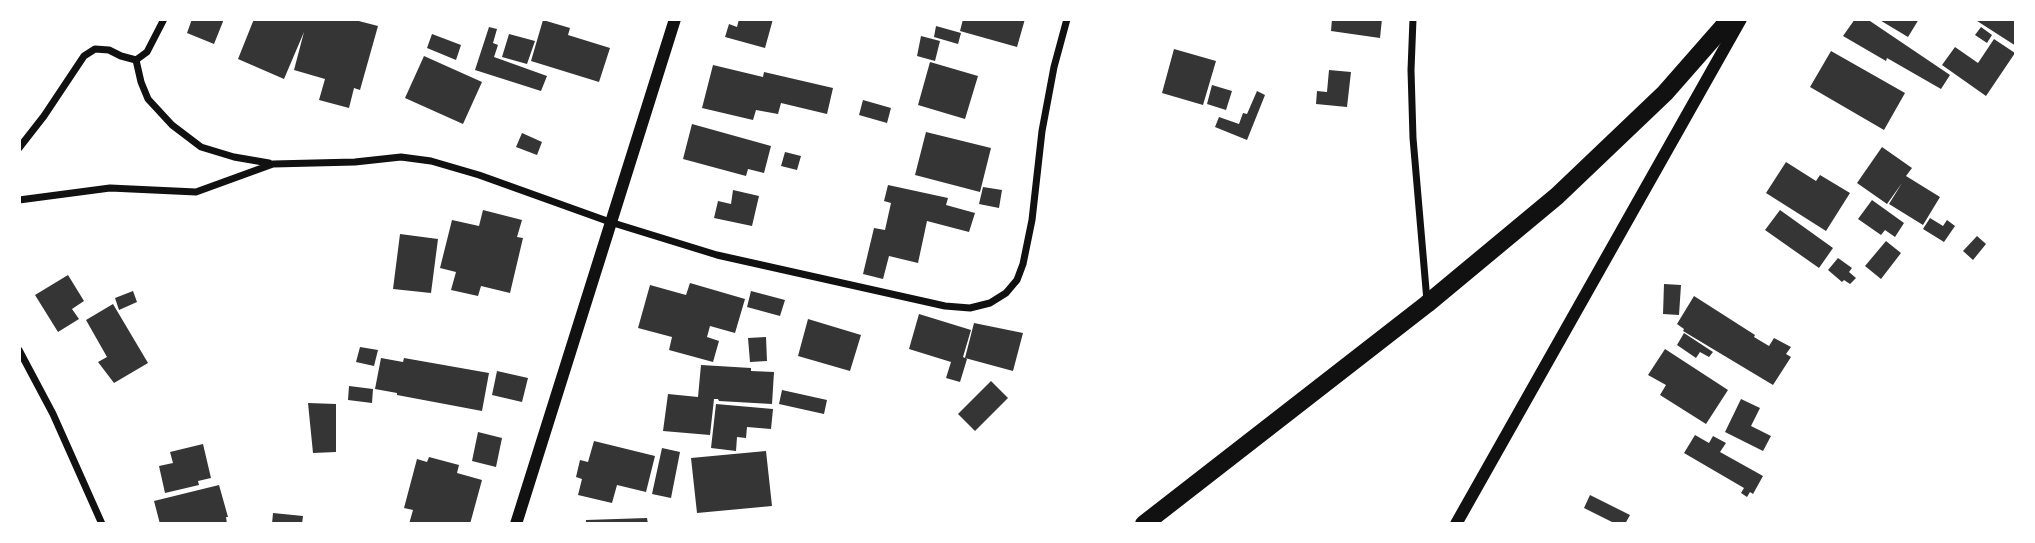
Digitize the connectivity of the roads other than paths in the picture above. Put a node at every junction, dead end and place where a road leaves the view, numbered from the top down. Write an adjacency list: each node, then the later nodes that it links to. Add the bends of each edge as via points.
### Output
1 (164, 19): 7 (street, via 147,51)
2 (675, 19): 11 (street)
3 (1067, 19): 11 (street, via 1042,131 1029,243 1017,280 990,303 970,309 944,306 717,255)
4 (1413, 19): 12 (street, via 1413,138)
5 (1730, 19): 12 (main road, via 1665,93 1557,196)
6 (1741, 19): 17 (street)
7 (136, 60): 8 (street, via 109,50 95,49 84,56); 9 (street, via 148,99 172,125 201,147)
8 (19, 148)
9 (273, 164): 10 (street, via 196,192 110,188); 11 (street, via 401,157 431,161)
10 (19, 200)
11 (610, 222): 15 (street)
12 (1427, 304): 16 (main road)
13 (19, 350): 14 (street)
14 (102, 524)
15 (516, 524)
16 (1144, 524)
17 (1456, 524)

